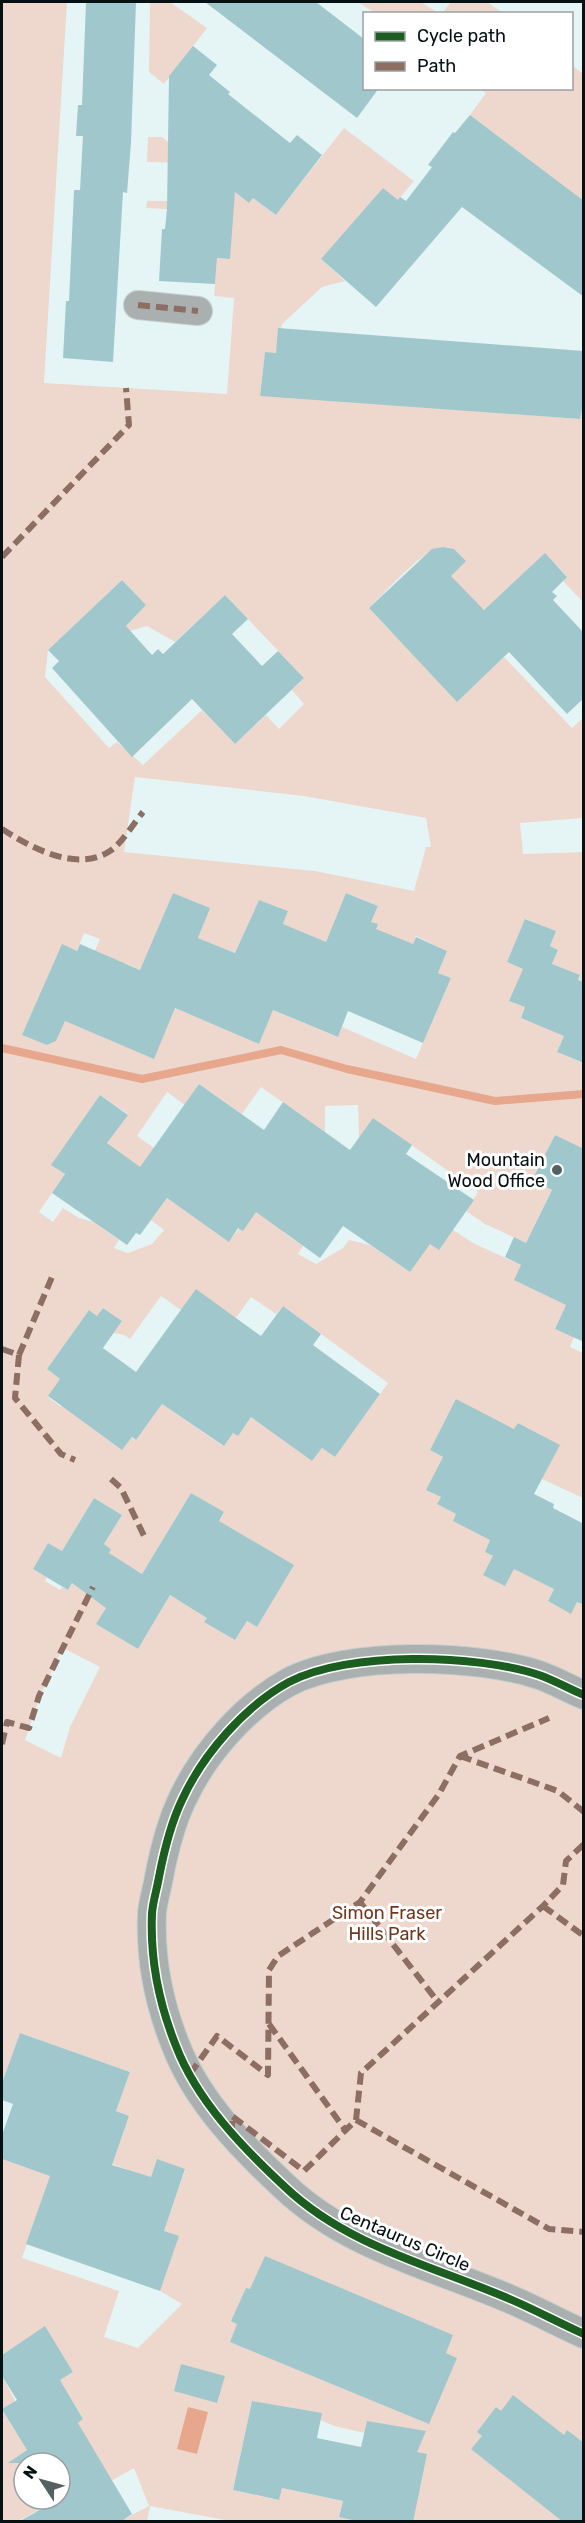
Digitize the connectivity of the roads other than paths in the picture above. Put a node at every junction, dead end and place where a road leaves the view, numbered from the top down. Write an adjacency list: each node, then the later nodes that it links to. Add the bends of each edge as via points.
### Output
1 (138, 305): 2 (street)
2 (198, 311)
3 (584, 1695): 4 (street, Centaurus Circle, via 540,1675 489,1663 431,1659 351,1663 290,1682 245,1715 211,1752 182,1800 163,1857 152,1921 152,1952 176,2048 198,2088 225,2124 286,2189 332,2225)
4 (584, 2334)

